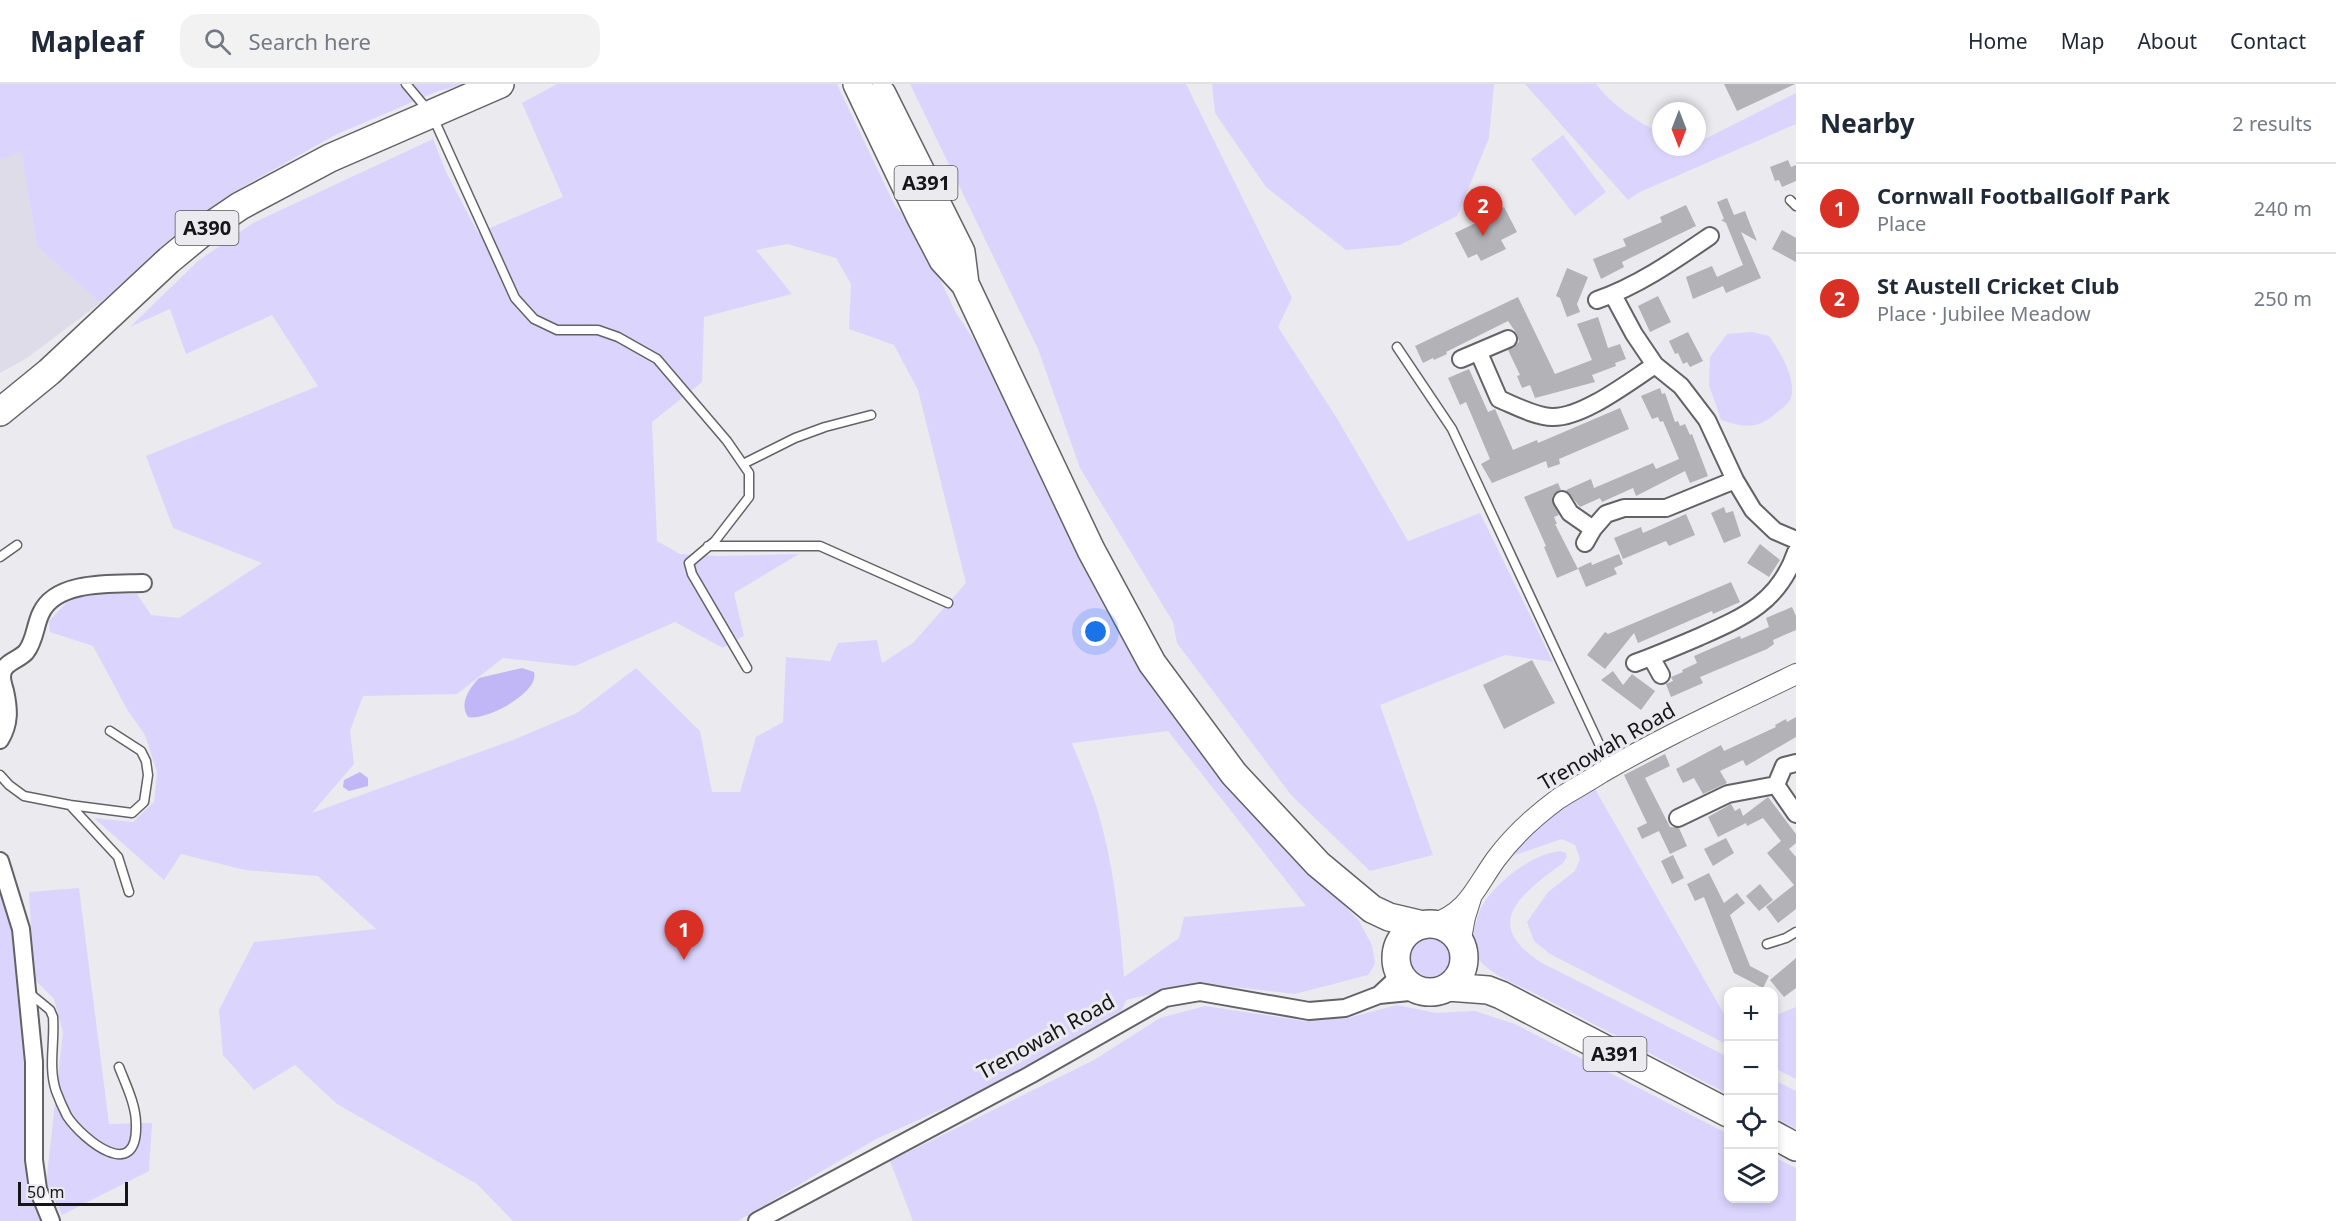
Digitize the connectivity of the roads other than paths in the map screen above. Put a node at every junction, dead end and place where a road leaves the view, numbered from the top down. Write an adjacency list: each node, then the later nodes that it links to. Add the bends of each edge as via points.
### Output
1 (406, 84): 5 (lane)
2 (500, 84): 5 (highway, A390)
3 (857, 84): 7 (highway, A391, via 943,260)
4 (877, 84): 7 (highway, A391, via 961,252)
5 (432, 115): 13 (highway, A390, via 330,158 224,216 169,260 49,372); 15 (lane, via 515,298 534,319 557,330 598,330 657,359)
6 (1710, 236): 12 (street, via 1670,263 1605,297)
7 (965, 284): 42 (highway, A391, via 1091,550 1152,663 1234,774 1318,864)
8 (1508, 339): 10 (street)
9 (1397, 347): 33 (lane, via 1452,429)
10 (1479, 353): 11 (street); 12 (street, via 1499,399 1552,417 1587,409)
11 (1461, 359)
12 (1655, 365): 16 (street, via 1681,386 1707,420)
13 (0, 412)
14 (872, 415): 15 (lane, via 795,438)
15 (743, 464): 20 (lane, via 749,473 749,497)
16 (1735, 480): 17 (street, via 1666,508 1624,508 1606,514 1589,536); 18 (street, via 1752,510 1775,531)
17 (1562, 500)
18 (1796, 540)
19 (17, 545): 22 (lane)
20 (708, 546): 24 (lane, via 820,546); 27 (lane, via 689,563 692,574)
21 (1796, 552): 25 (street, via 1789,572 1768,599 1743,618)
22 (0, 557)
23 (143, 583): 31 (street, via 76,587 59,595 41,611 25,653 4,668 9,716)
24 (948, 603)
25 (1652, 657): 26 (street); 29 (street)
26 (1635, 663)
27 (747, 668)
28 (1796, 674): 33 (street, Trenowah Road)
29 (1661, 675)
30 (110, 731): 36 (lane, via 141,751 146,761 144,802 132,813)
31 (0, 740)
32 (1796, 763): 35 (street, via 1784,766)
33 (1608, 769): 41 (street, Trenowah Road, via 1560,798 1522,828)
34 (0, 775): 36 (lane, via 24,796)
35 (1776, 785): 37 (street); 38 (street, via 1728,794)
36 (70, 805): 40 (lane, via 118,857)
37 (1796, 814)
38 (1678, 818)
39 (0, 861): 50 (street, via 21,929)
40 (129, 892)
41 (1471, 898): 43 (street, Trenowah Road, via 1446,920); 46 (street, Trenowah Road)
42 (1372, 909): 43 (highway, A391); 47 (highway, A391, via 1383,927)
43 (1427, 925): 46 (highway, via 1449,930); 47 (highway, via 1411,930 1401,939 1396,952)
44 (1796, 932): 45 (lane)
45 (1767, 944)
46 (1462, 947): 48 (highway, via 1460,974); 51 (highway, A391)
47 (1397, 968): 49 (highway, via 1408,985); 52 (street, Trenowah Road, via 1395,980)
48 (1448, 987): 49 (highway); 51 (highway, A391)
49 (1419, 991): 52 (street, Trenowah Road)
50 (27, 992): 53 (lane, via 53,1017 52,1076 66,1114 96,1146 120,1154 132,1147 136,1124); 57 (street, via 34,1062 34,1160 38,1189)
51 (1501, 994): 54 (highway, A391)
52 (1379, 995): 58 (street, Trenowah Road, via 1345,1008 1309,1011 1200,992 1165,998)
53 (119, 1067)
54 (1724, 1111)
55 (1778, 1138): 56 (highway)
56 (1796, 1147)
57 (51, 1221)
58 (757, 1221)

